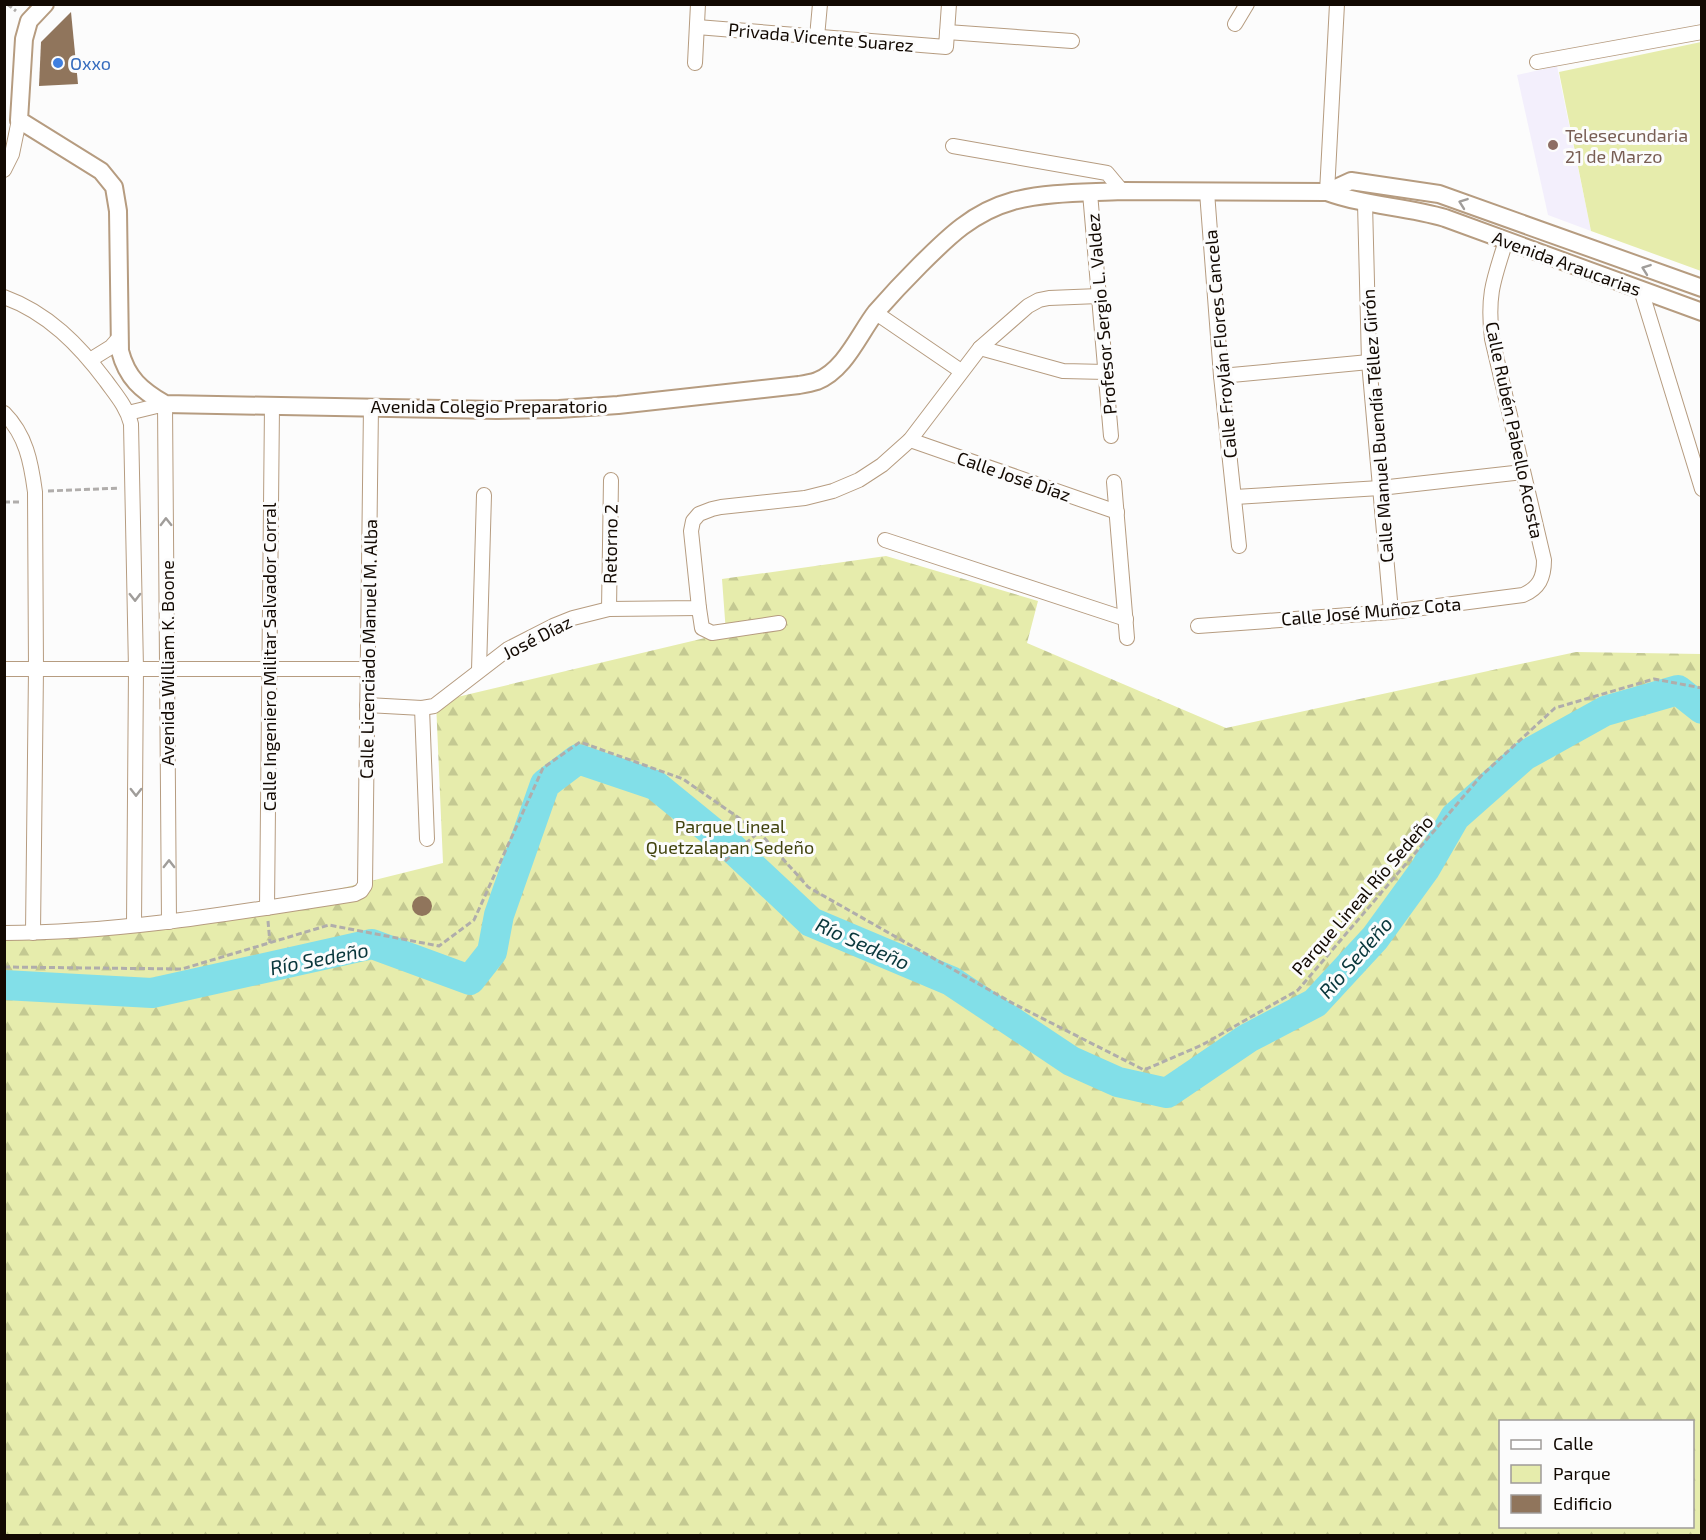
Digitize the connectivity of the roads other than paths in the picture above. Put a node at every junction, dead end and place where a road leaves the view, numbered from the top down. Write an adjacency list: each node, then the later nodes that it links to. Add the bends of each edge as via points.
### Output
1 (45, 4): 15 (street, via 29,21 24,39)
2 (698, 4): 8 (street)
3 (820, 4): 11 (street)
4 (949, 4): 9 (street)
5 (1247, 4): 7 (street)
6 (1337, 4): 20 (street)
7 (1235, 24)
8 (697, 27): 11 (street, Privada Vicente Suarez); 14 (street)
9 (947, 32): 11 (street, Privada Vicente Suarez, via 946,47); 12 (street)
10 (1701, 32): 13 (street)
11 (817, 37)
12 (1072, 41)
13 (1537, 62)
14 (695, 63)
15 (19, 120): 17 (street, via 12,154); 32 (street, via 101,171 114,187 118,211)
16 (953, 146): 18 (street, via 1107,173)
17 (4, 170)
18 (1122, 191): 19 (street, Avenida Araucarias); 21 (street, Avenida Araucarias)
19 (1207, 192): 20 (street, Avenida Araucarias); 38 (street, Calle Froylán Flores Cancela)
20 (1327, 192): 22 (street, Avenida Araucarias, via 1351,181); 23 (street, Avenida Araucarias)
21 (1090, 193): 28 (street, Profesor Sergio L. Valdez); 31 (street, Avenida Colegio Preparatorio, via 1039,196 982,212 957,229)
22 (1439, 194): 24 (street); 26 (street, Avenida Araucarias, one-way to 22)
23 (1365, 202): 24 (street, Avenida Araucarias); 35 (street, Calle Manuel Buendía Téllez Girón)
24 (1433, 214): 25 (street, Avenida Araucarias)
25 (1506, 241): 27 (street, Avenida Araucarias); 46 (street, Calle Rubén Pabello Acosta, via 1491,288 1489,313)
26 (1701, 288)
27 (1641, 290): 30 (street, Avenida Araucarias); 50 (street)
28 (1099, 296): 33 (street, via 1039,300); 37 (street, Profesor Sergio L. Valdez)
29 (4, 297): 34 (street, via 38,313 64,332)
30 (1701, 312)
31 (876, 313): 36 (street); 41 (street, Avenida Colegio Preparatorio, via 831,372 799,385 559,409)
32 (119, 338): 34 (street); 39 (street, via 123,363 133,380 145,393)
33 (980, 348): 36 (street); 37 (street, via 1063,371)
34 (90, 360): 43 (street)
35 (1369, 362): 38 (street); 49 (street, Calle Manuel Buendía Téllez Girón)
36 (961, 371): 45 (street)
37 (1106, 372): 44 (street, Profesor Sergio L. Valdez)
38 (1221, 376): 52 (street, Calle Froylán Flores Cancela)
39 (165, 404): 40 (street, Avenida Colegio Preparatorio); 43 (street, Avenida Colegio Preparatorio); 67 (street, Avenida William K. Boone, one-way to 39)
40 (272, 405): 41 (street, Avenida Colegio Preparatorio); 68 (street, Calle Ingeniero Militar Salvador Corral)
41 (371, 406): 69 (street, Calle Licenciado Manuel M. Alba)
42 (4, 413): 65 (street, via 25,443 35,492)
43 (128, 413): 66 (street, Avenida William K. Boone, one-way to 66)
44 (1112, 436)
45 (910, 440): 53 (street, Calle José Díaz); 57 (street, via 882,465 833,491 721,507 699,514 691,531)
46 (1523, 472): 49 (street); 56 (street, Calle Rubén Pabello Acosta, via 1544,560)
47 (611, 480): 58 (street, Retorno 2)
48 (1114, 482): 53 (street)
49 (1380, 488): 52 (street); 59 (street, Calle Manuel Buendía Téllez Girón)
50 (1701, 489)
51 (484, 495): 70 (street)
52 (1235, 497): 55 (street, Calle Froylán Flores Cancela)
53 (1117, 512): 60 (street)
54 (885, 540): 60 (street)
55 (1239, 546)
56 (1539, 584): 59 (street, Calle José Muñoz Cota, via 1523,595)
57 (699, 608): 58 (street, José Díaz); 61 (street, via 702,628 712,633)
58 (609, 609): 70 (street, José Díaz, via 553,626 508,649)
59 (1391, 612): 62 (street, Calle José Muñoz Cota)
60 (1126, 619): 63 (street)
61 (779, 623)
62 (1198, 626)
63 (1127, 638)
64 (4, 669): 65 (street)
65 (36, 669): 66 (street); 78 (street)
66 (136, 669): 67 (street); 76 (street, Avenida William K. Boone, one-way to 76)
67 (167, 669): 68 (street); 75 (street, Avenida William K. Boone, one-way to 67)
68 (269, 669): 69 (street); 74 (street, Calle Ingeniero Militar Salvador Corral)
69 (366, 669): 71 (street, Calle Licenciado Manuel M. Alba)
70 (479, 670): 72 (street, José Díaz, via 434,706)
71 (367, 705): 72 (street, José Díaz); 74 (street, Calle Licenciado Manuel M. Alba, via 365,885 355,894)
72 (422, 708): 73 (street)
73 (427, 840)
74 (267, 908): 75 (street)
75 (169, 922): 76 (street)
76 (135, 925): 78 (street)
77 (4, 933): 78 (street)
78 (33, 933)

